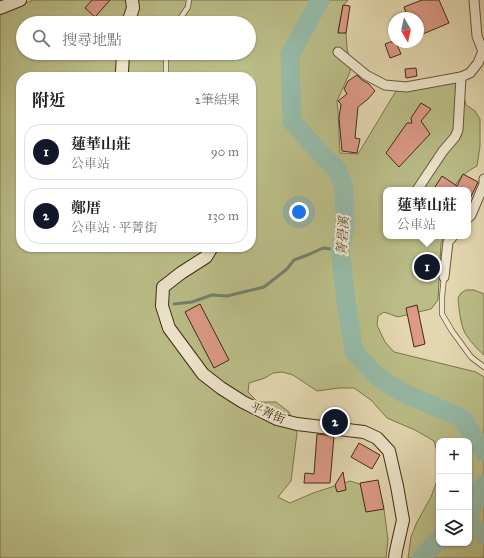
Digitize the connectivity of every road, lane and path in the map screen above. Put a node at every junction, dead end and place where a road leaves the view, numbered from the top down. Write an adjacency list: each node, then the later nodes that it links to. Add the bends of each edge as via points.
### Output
1 (20, 0): 5 (street)
2 (132, 0): 6 (street)
3 (189, 0): 7 (lane)
4 (474, 0): 9 (street, via 477,36)
5 (0, 8)
6 (130, 16)
7 (182, 16)
8 (338, 52): 14 (street, via 366,75 385,85 406,87)
9 (483, 53): 14 (street, via 470,73)
10 (123, 60): 12 (street)
11 (166, 60): 13 (lane)
12 (122, 72)
13 (166, 72)
14 (461, 77): 16 (street, via 458,130)
15 (484, 179): 17 (street)
16 (419, 187)
17 (471, 215)
18 (450, 239): 20 (street)
19 (209, 252): 22 (street, 平菁街, via 206,257 164,287 162,306 169,328 204,374 243,402 277,419 297,424 364,432 376,438 389,451 403,520)
20 (444, 277): 21 (lane, via 442,314 471,357)
21 (484, 367)
22 (395, 558)

